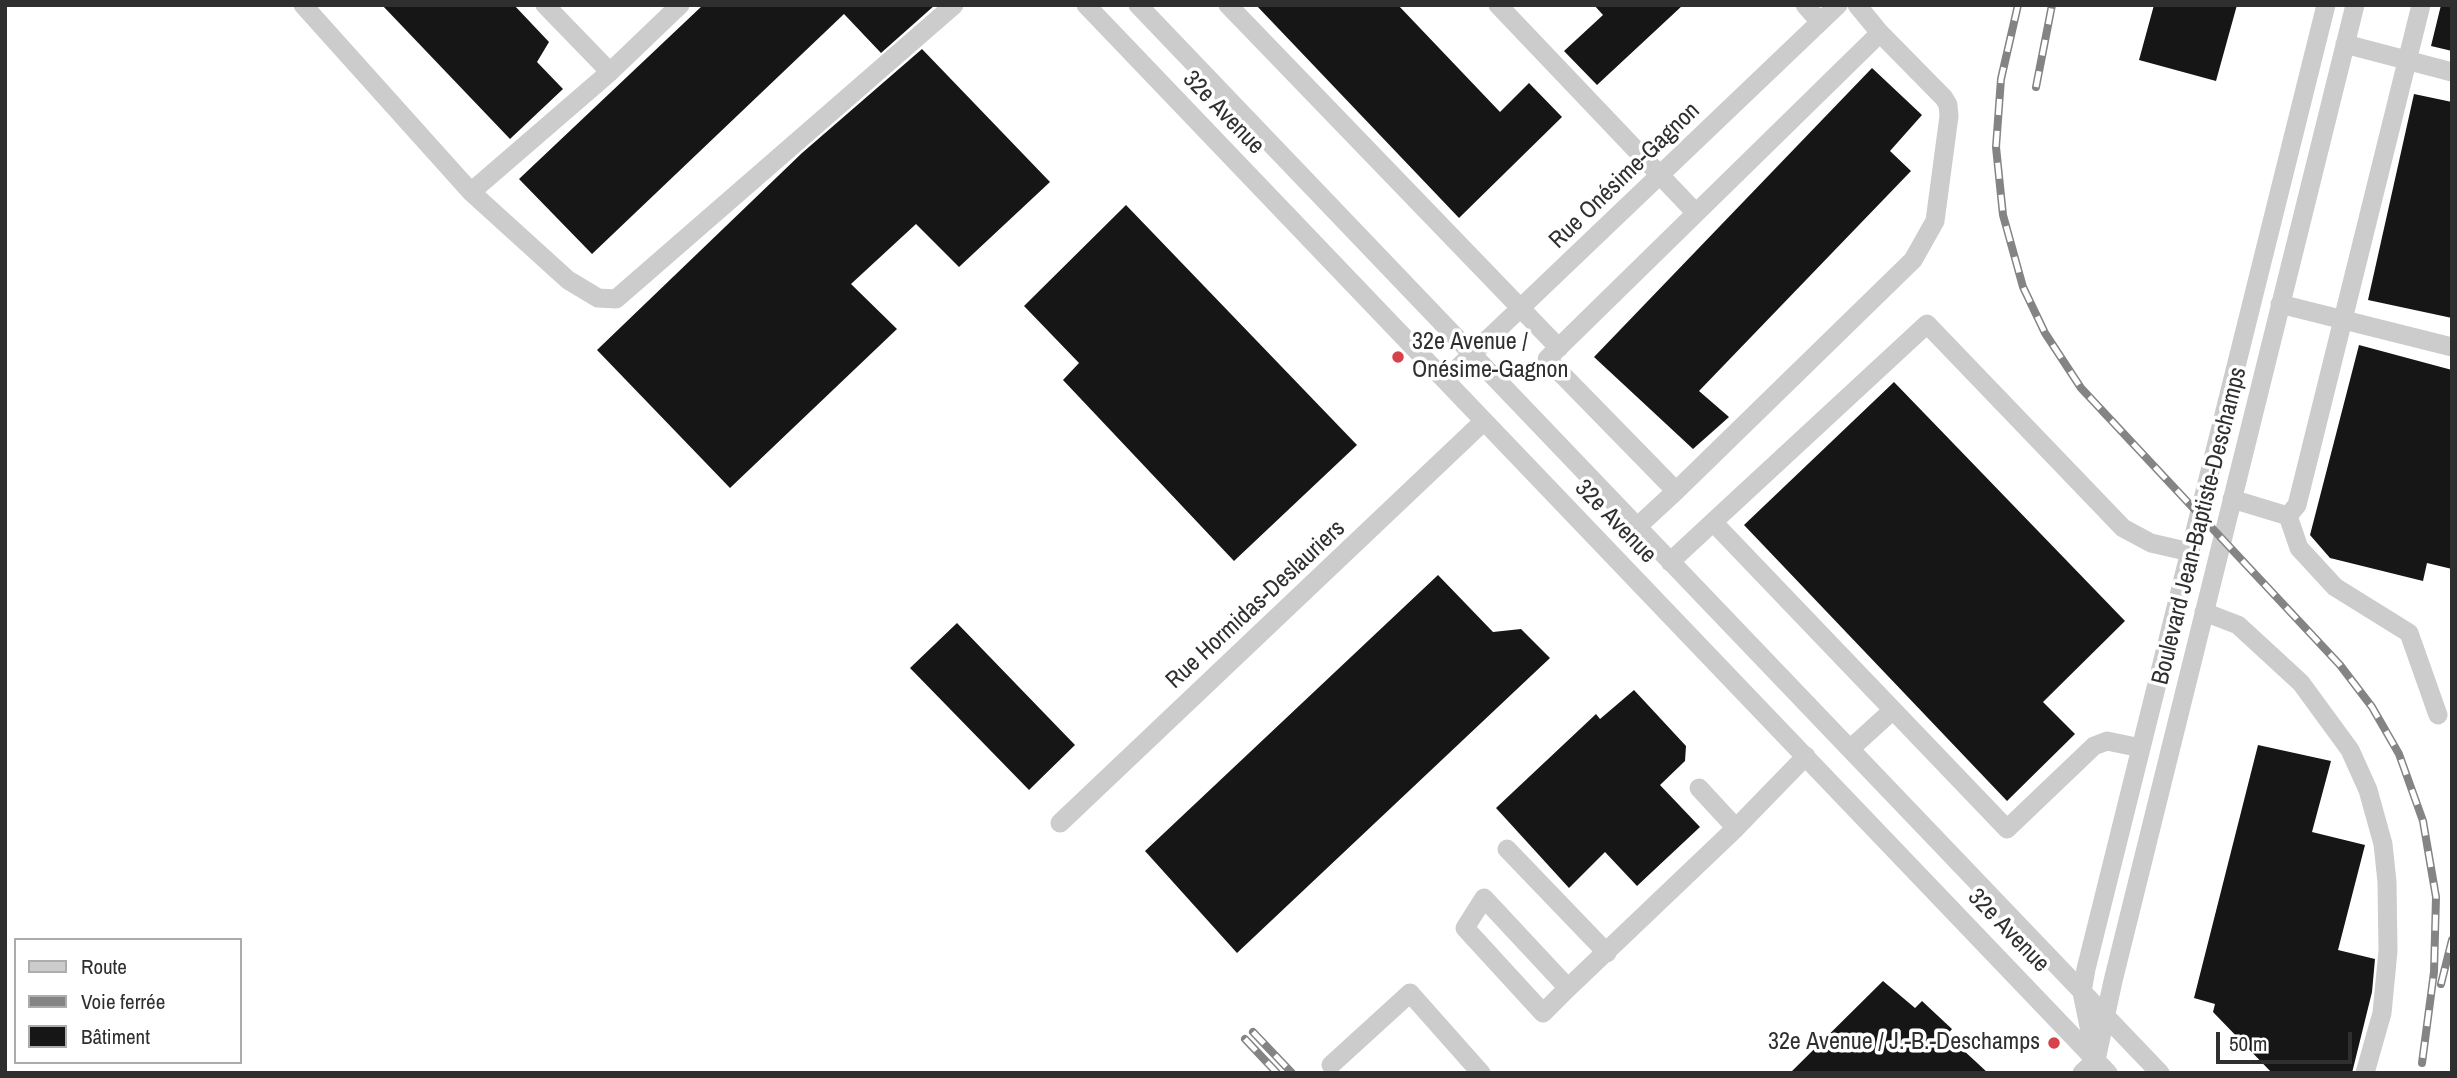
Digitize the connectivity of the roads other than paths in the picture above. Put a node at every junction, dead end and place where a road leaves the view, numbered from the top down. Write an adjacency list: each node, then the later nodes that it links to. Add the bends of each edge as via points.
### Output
1 (303, 5): 22 (street)
2 (545, 5): 19 (street)
3 (680, 5): 19 (street)
4 (954, 5): 22 (street, via 616,299 598,298 568,279)
5 (1086, 5): 30 (street, 32e Avenue)
6 (1138, 5): 29 (street, 32e Avenue)
7 (1228, 5): 25 (street)
8 (1498, 5): 21 (street)
9 (1805, 5): 15 (street)
10 (1838, 5): 15 (street, Rue Onésime-Gagnon)
11 (1857, 5): 16 (street)
12 (2326, 5): 37 (street, Boulevard Jean-Baptiste-Deschamps)
13 (2355, 5): 17 (street, Boulevard Jean-Baptiste-Deschamps)
14 (2421, 5): 18 (street)
15 (1820, 22): 21 (street, Rue Onésime-Gagnon)
16 (1880, 33): 23 (street); 32 (street, via 1948,105 1935,221 1913,260)
17 (2345, 44): 18 (street); 24 (street, Boulevard Jean-Baptiste-Deschamps)
18 (2407, 61): 20 (street); 26 (street)
19 (610, 72): 22 (street)
20 (2452, 72)
21 (1659, 177): 23 (street); 25 (street, Rue Onésime-Gagnon)
22 (471, 192)
23 (1696, 213): 28 (street)
24 (2280, 304): 26 (street); 33 (street, Boulevard Jean-Baptiste-Deschamps)
25 (1521, 309): 28 (street); 29 (street, Rue Onésime-Gagnon)
26 (2344, 320): 27 (street); 34 (street, via 2297,505)
27 (2452, 347)
28 (1559, 348): 32 (street, via 1547,359)
29 (1472, 355): 30 (street, Rue Onésime-Gagnon); 36 (street, 32e Avenue)
30 (1445, 380): 31 (street, 32e Avenue)
31 (1484, 421): 46 (street, 32e Avenue); 48 (street, Rue Hormidas-Deslauriers)
32 (1676, 491): 36 (street)
33 (2232, 499): 34 (street); 40 (street, Boulevard Jean-Baptiste-Deschamps)
34 (2288, 516): 43 (street, via 2299,548 2335,587 2409,633)
35 (1713, 522): 37 (street, via 1927,324 2123,528 2151,542); 38 (street); 42 (street)
36 (1637, 527): 38 (street, 32e Avenue)
37 (2189, 552): 39 (street, Boulevard Jean-Baptiste-Deschamps)
38 (1670, 562): 45 (street, 32e Avenue)
39 (2183, 579): 40 (street); 44 (street, Boulevard Jean-Baptiste-Deschamps)
40 (2210, 586): 41 (street, Boulevard Jean-Baptiste-Deschamps)
41 (2204, 612): 54 (street, Boulevard Jean-Baptiste-Deschamps); 59 (street, via 2238,625 2301,683 2350,750 2368,790 2388,882 2388,951 2382,1013)
42 (1893, 710): 44 (street, via 2007,829 2094,746 2107,741); 45 (street)
43 (2438, 715)
44 (2141, 748): 53 (street, Boulevard Jean-Baptiste-Deschamps)
45 (1850, 749): 53 (street, 32e Avenue)
46 (1806, 756): 49 (street); 56 (street, 32e Avenue)
47 (1699, 788): 49 (street)
48 (1060, 823)
49 (1736, 828): 51 (street)
50 (1507, 849): 51 (street)
51 (1607, 953): 52 (street)
52 (1568, 988): 52 (street, via 1540,958 1484,898 1465,928 1543,1013)
53 (2082, 992): 54 (street, 32e Avenue); 56 (street, Boulevard Jean-Baptiste-Deschamps)
54 (2104, 1016): 56 (street, Boulevard Jean-Baptiste-Deschamps); 58 (street, 32e Avenue)
55 (1331, 1065): 57 (street, via 1410,993)
56 (2096, 1068)
57 (1481, 1073)
58 (2160, 1073)
59 (2365, 1073)

